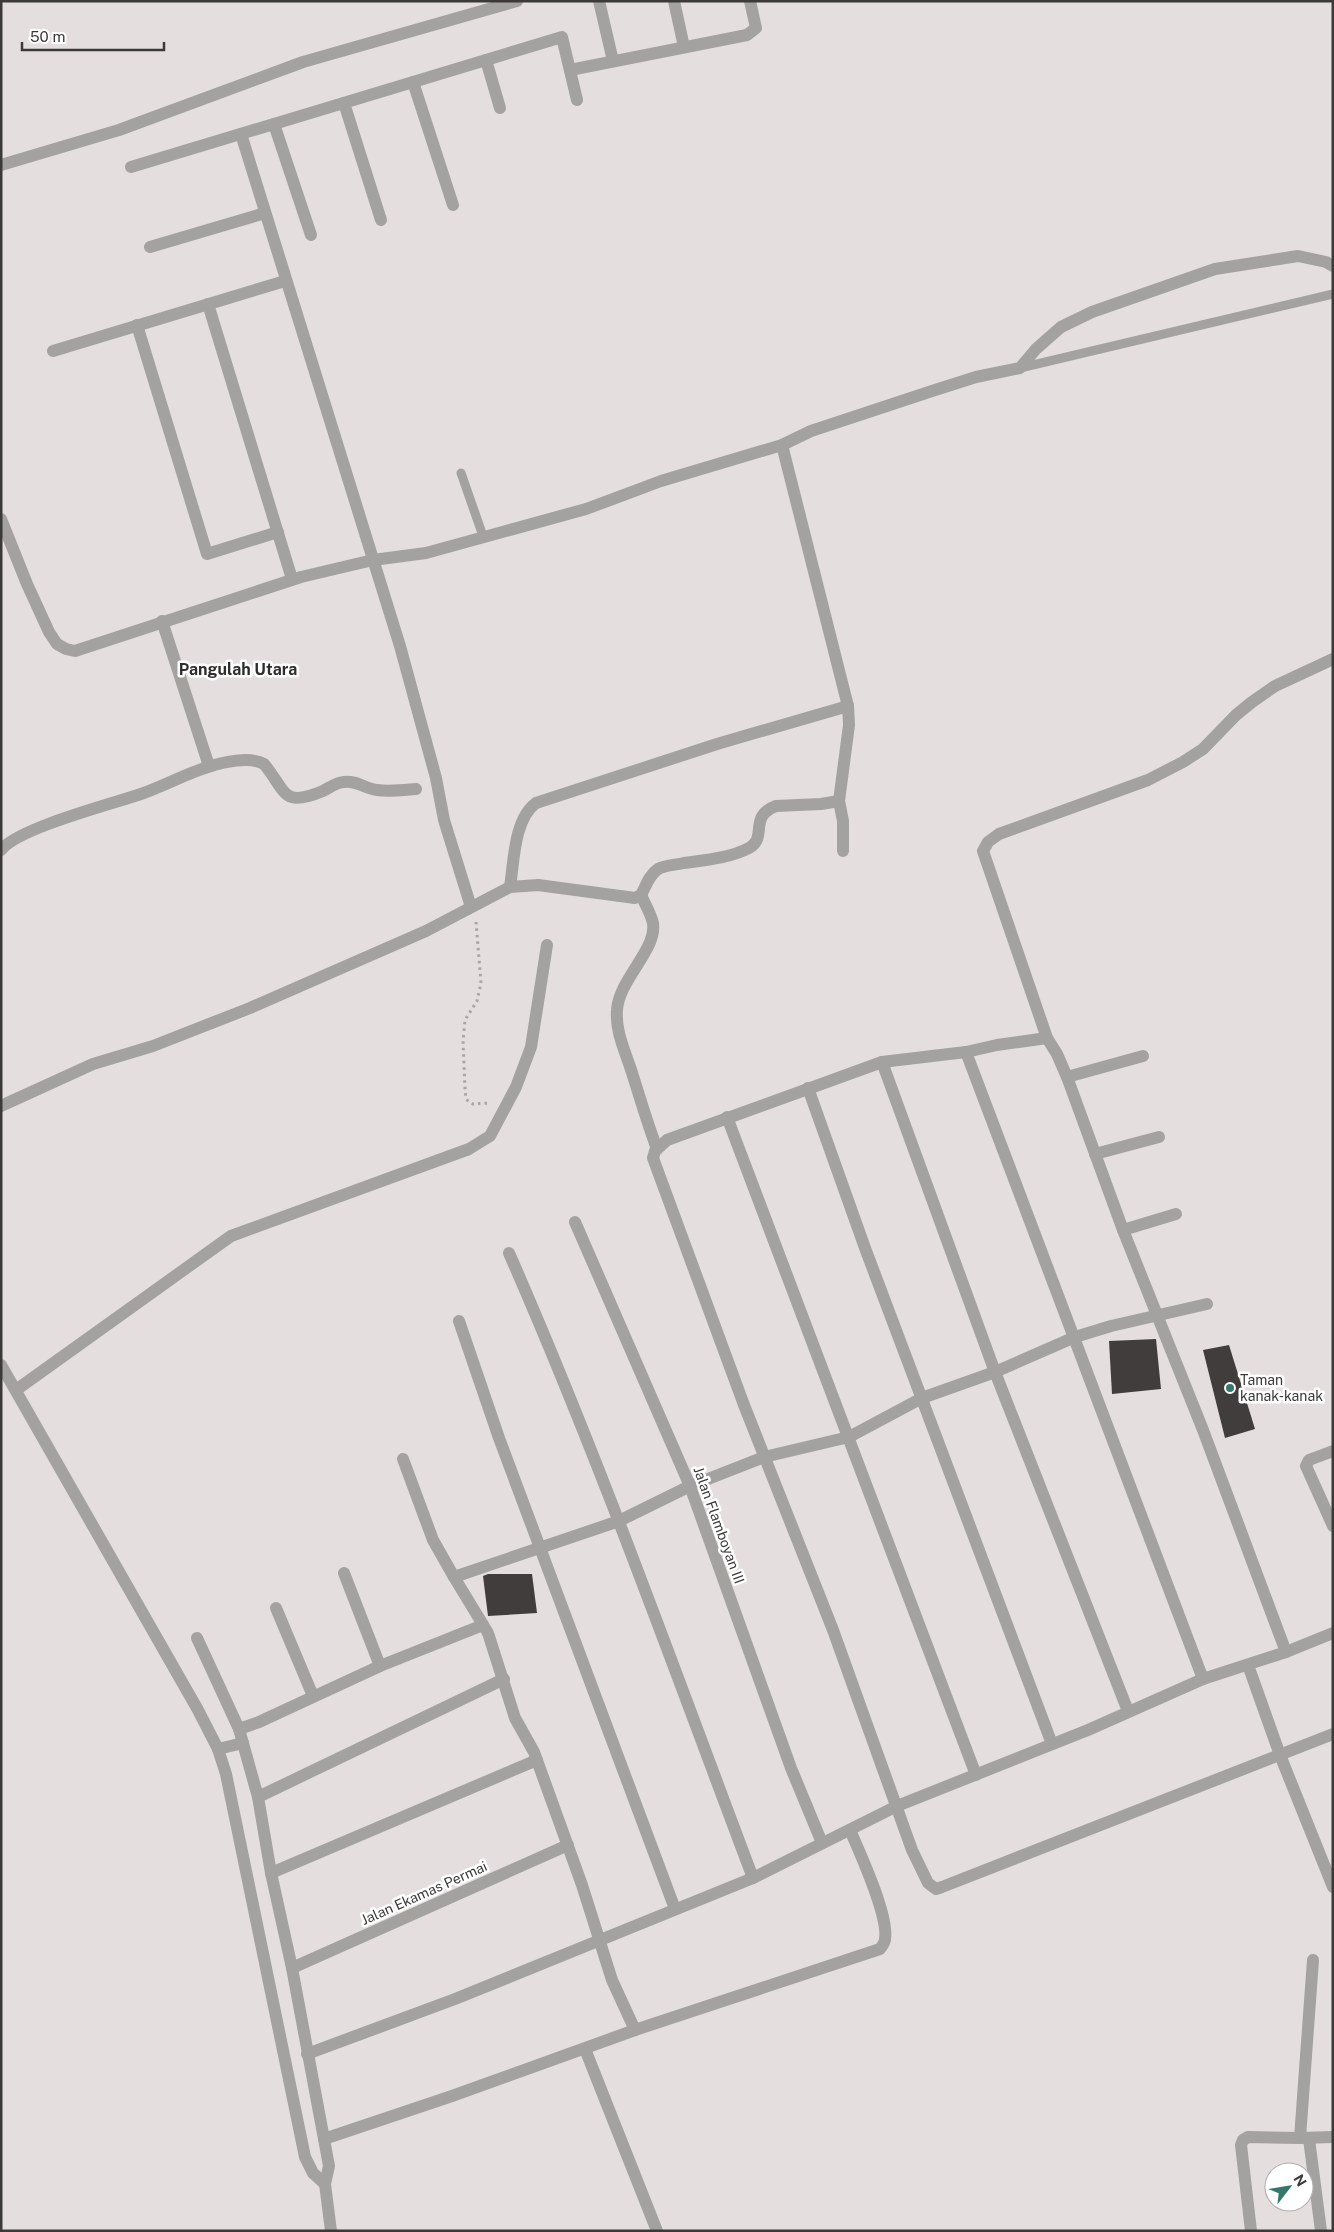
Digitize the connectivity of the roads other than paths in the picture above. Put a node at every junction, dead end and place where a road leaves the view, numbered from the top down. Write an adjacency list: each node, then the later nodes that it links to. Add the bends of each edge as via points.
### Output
1 (517, 1): 15 (street, via 303,62 120,130)
2 (599, 1): 7 (street)
3 (674, 1): 5 (street)
4 (750, 1): 5 (street, via 756,28 752,32)
5 (684, 48): 7 (street)
6 (486, 60): 8 (street, via 562,37); 9 (street); 12 (street)
7 (613, 62): 8 (street)
8 (570, 70): 10 (street)
9 (413, 82): 11 (street); 17 (street)
10 (577, 100)
11 (344, 103): 13 (street); 19 (street)
12 (500, 108)
13 (274, 124): 14 (street); 20 (street)
14 (241, 134): 16 (street); 18 (street)
15 (1, 165)
16 (131, 167)
17 (453, 205)
18 (265, 213): 21 (street); 23 (street)
19 (381, 220)
20 (311, 235)
21 (150, 247)
22 (1333, 266): 28 (street, via 1298,256 1215,269 1092,312 1061,327)
23 (285, 281): 25 (street); 34 (street)
24 (1333, 294): 28 (lane)
25 (208, 304): 26 (street); 32 (street)
26 (137, 326): 27 (street); 32 (street, via 207,554)
27 (52, 351)
28 (1020, 368): 29 (street, via 932,391 811,431)
29 (782, 445): 33 (street, via 661,481 586,509); 38 (street)
30 (460, 473): 33 (lane)
31 (1, 519): 36 (street, via 26,584 57,644 75,651)
32 (278, 532): 35 (street)
33 (483, 536): 34 (street, via 426,553)
34 (373, 560): 35 (street); 46 (street, via 400,646 436,778 444,820)
35 (292, 579): 36 (street)
36 (162, 621): 39 (street)
37 (1333, 659): 48 (street, via 1275,686 1252,702 1203,749 1183,762 1148,780 999,834 988,842 984,851 988,867)
38 (848, 706): 41 (street, via 849,725); 44 (street, via 536,802 528,808 520,823)
39 (209, 766): 40 (street, via 258,760 288,797 295,799 303,799 343,782 378,791); 42 (street, via 142,794 38,829 8,843)
40 (416, 789)
41 (840, 801): 43 (street); 45 (street, via 769,808 760,818 755,844 721,857 664,866 650,877)
42 (1, 850)
43 (843, 851)
44 (510, 887): 45 (street, via 544,885 630,898); 46 (street)
45 (641, 895): 57 (street, via 653,931 646,950 622,990 617,1016 647,1126)
46 (470, 907): 54 (street, via 426,931 250,1008 154,1046 93,1064)
47 (547, 945): 69 (street, via 531,1048 510,1100 490,1136 469,1150 231,1236)
48 (1048, 1038): 49 (street); 52 (street)
49 (966, 1052): 51 (street); 66 (street)
50 (1143, 1056): 52 (street)
51 (882, 1062): 53 (street); 68 (street)
52 (1067, 1077): 58 (street)
53 (808, 1088): 55 (street); 70 (street)
54 (1, 1106)
55 (727, 1117): 57 (street, via 667,1140); 71 (street)
56 (1160, 1137): 58 (street)
57 (657, 1149): 73 (street, via 653,1158 666,1198)
58 (1095, 1154): 61 (street)
59 (1176, 1214): 61 (street)
60 (575, 1222): 75 (street, Jalan Flamboyan III)
61 (1123, 1230): 64 (street)
62 (509, 1253): 76 (street)
63 (1207, 1304): 64 (street)
64 (1155, 1314): 66 (street); 85 (street, via 1203,1430)
65 (459, 1321): 78 (street)
66 (1075, 1337): 68 (street); 89 (street)
67 (1, 1365): 69 (street)
68 (995, 1372): 70 (street); 91 (street)
69 (16, 1390): 95 (street, via 136,1603)
70 (922, 1398): 71 (street); 94 (street)
71 (849, 1437): 73 (street); 98 (street)
72 (1333, 1451): 77 (street, via 1309,1460 1306,1466)
73 (764, 1457): 75 (street); 100 (street, via 833,1630)
74 (403, 1459): 80 (street, via 433,1540)
75 (690, 1486): 76 (street); 102 (street, Jalan Flamboyan III, via 788,1759)
76 (619, 1521): 78 (street); 105 (street)
77 (1333, 1526)
78 (541, 1549): 80 (street); 107 (street)
79 (344, 1573): 87 (street)
80 (454, 1577): 82 (street)
81 (276, 1608): 90 (street)
82 (483, 1624): 87 (street); 88 (street)
83 (1333, 1633): 85 (street)
84 (197, 1638): 92 (street)
85 (1286, 1652): 86 (street)
86 (1248, 1665): 89 (street); 96 (street)
87 (380, 1666): 90 (street)
88 (504, 1679): 97 (street, via 518,1726); 99 (street)
89 (1203, 1679): 91 (street)
90 (313, 1696): 92 (street)
91 (1128, 1711): 94 (street)
92 (239, 1729): 95 (street)
93 (1333, 1734): 96 (street)
94 (1052, 1744): 98 (street)
95 (230, 1746): 99 (street); 117 (street, via 226,1774 305,2157 313,2173)
96 (1280, 1755): 100 (street, via 936,1889 928,1883 912,1850); 106 (street)
97 (537, 1760): 103 (street); 104 (street)
98 (976, 1775): 100 (street)
99 (258, 1797): 104 (street)
100 (897, 1806): 101 (street)
101 (850, 1830): 102 (street); 111 (street, via 878,1900 886,1932 880,1949)
102 (822, 1843): 105 (street)
103 (568, 1845): 108 (street); 110 (street, Jalan Ekamas Permai)
104 (271, 1873): 110 (street)
105 (753, 1878): 107 (street)
106 (1333, 1887)
107 (675, 1909): 108 (street)
108 (600, 1939): 111 (street, via 612,1980); 113 (street, via 455,1999)
109 (1312, 1960): 114 (street)
110 (292, 1968): 113 (street)
111 (636, 2030): 112 (street)
112 (585, 2049): 116 (street); 121 (street)
113 (307, 2054): 116 (street)
114 (1305, 2138): 115 (street); 119 (street); 122 (street, via 1248,2136 1243,2140)
115 (1333, 2138)
116 (324, 2139): 117 (street, via 329,2166)
117 (325, 2184): 120 (street)
118 (1333, 2221): 119 (street)
119 (1320, 2225)
120 (331, 2231)
121 (657, 2231)
122 (1251, 2231)

